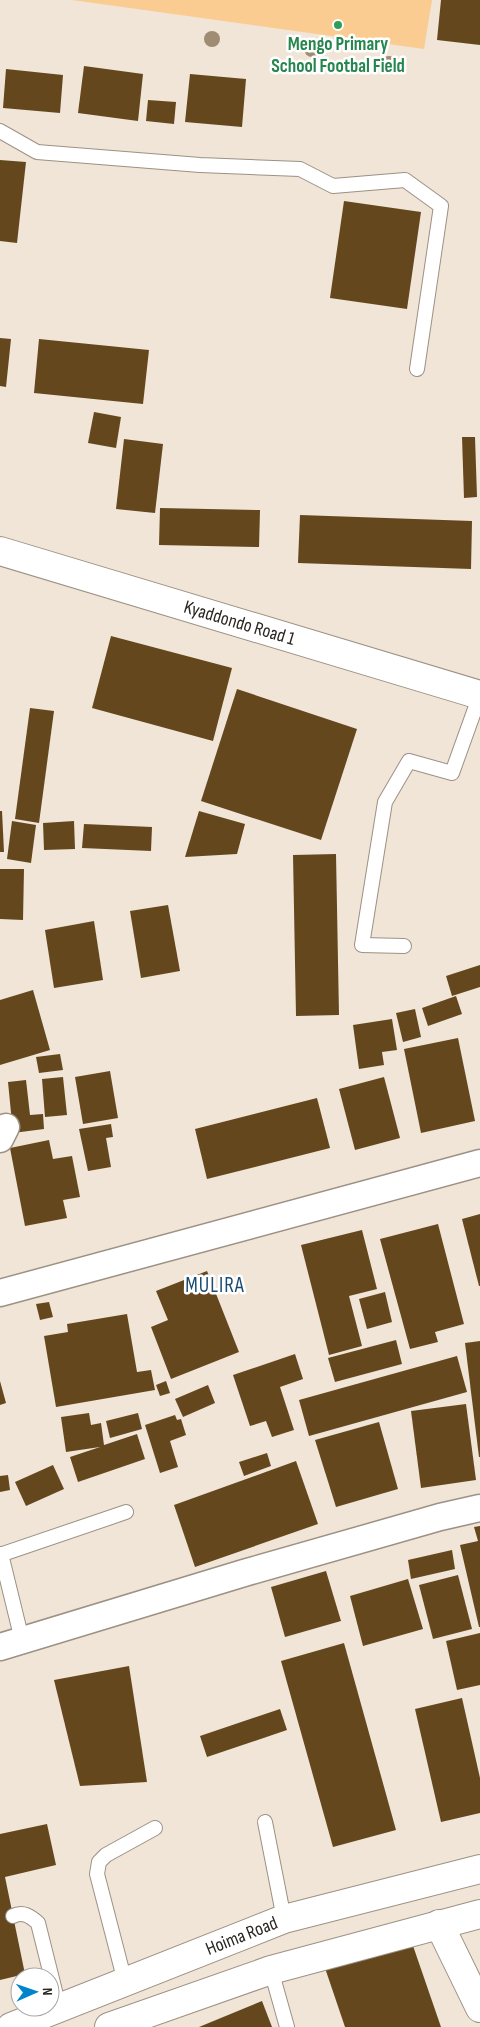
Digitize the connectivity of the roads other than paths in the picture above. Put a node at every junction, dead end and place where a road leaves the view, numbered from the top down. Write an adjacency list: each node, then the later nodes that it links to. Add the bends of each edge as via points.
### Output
1 (0, 131): 2 (lane, via 37,152 300,169 333,186 405,180 441,206)
2 (417, 369)
3 (0, 551): 4 (main road, Kyaddondo Road 1)
4 (480, 695): 5 (lane, via 452,773 409,761 386,802 362,945)
5 (404, 946)
6 (480, 1163): 7 (street)
7 (0, 1293)
8 (480, 1508): 11 (street, via 440,1516)
9 (126, 1512): 10 (lane)
10 (0, 1554): 11 (lane)
11 (11, 1644)
12 (265, 1822): 17 (lane)
13 (155, 1828): 21 (lane, via 99,1862 97,1874)
14 (480, 1869): 17 (main road, Hoima Road)
15 (480, 1914): 18 (main road)
16 (13, 1916): 19 (lane, via 19,1913 30,1915 38,1923)
17 (284, 1919): 21 (main road, Hoima Road)
18 (439, 1924): 20 (main road); 23 (main road)
19 (49, 1967)
20 (271, 1970): 25 (main road); 27 (lane)
21 (125, 1982): 22 (main road, Hoima Road)
22 (60, 2007)
23 (480, 2008)
24 (35, 2017): 26 (main road, Hoima Road)
25 (124, 2024)
26 (11, 2027)
27 (288, 2027)

